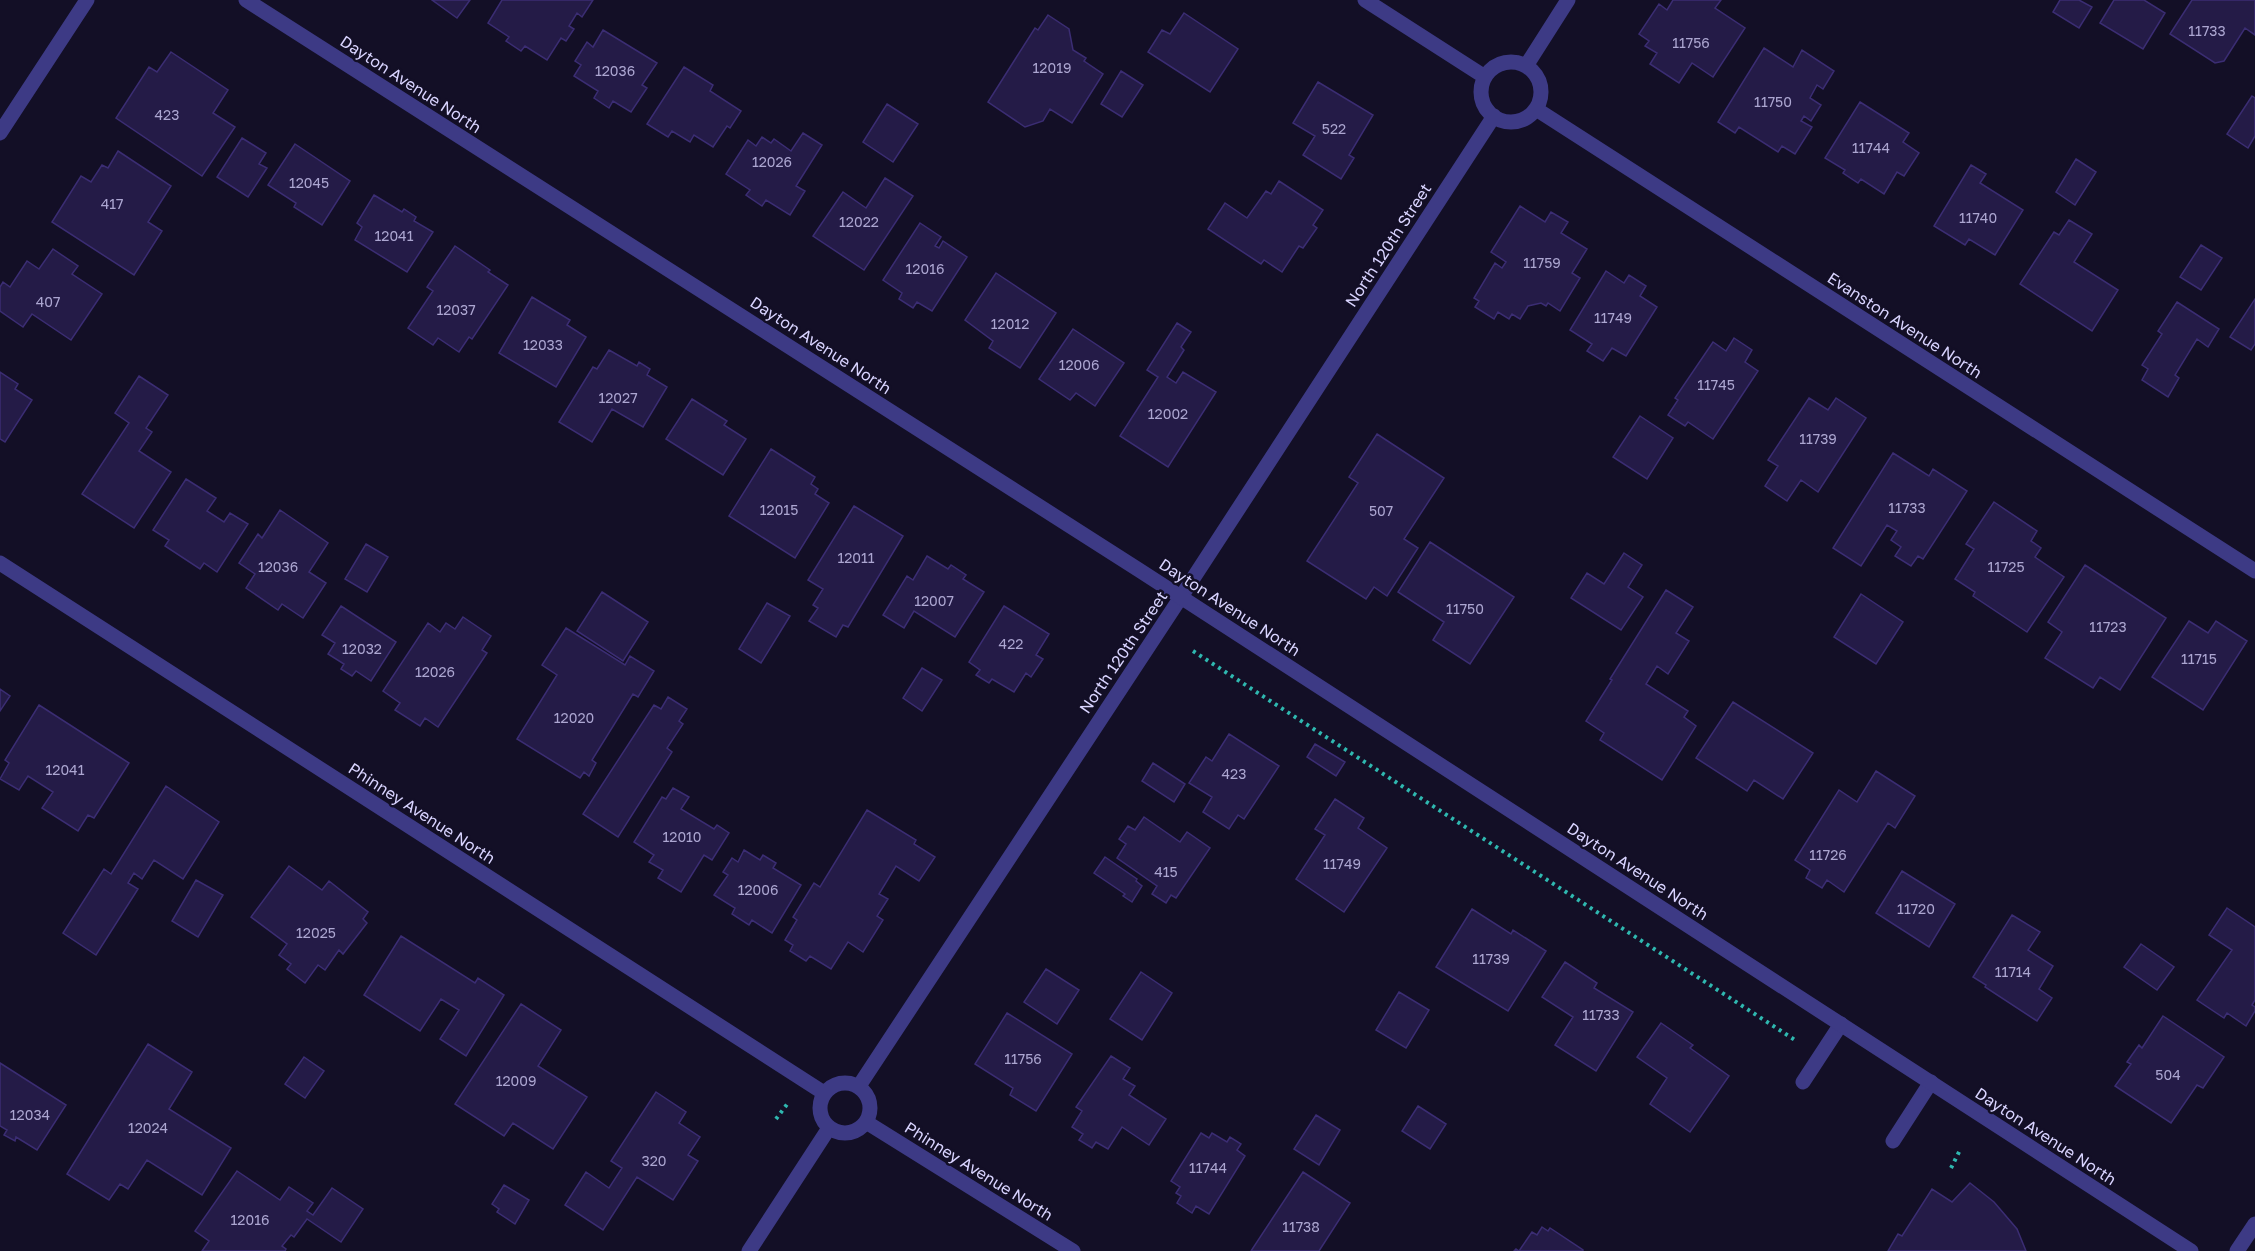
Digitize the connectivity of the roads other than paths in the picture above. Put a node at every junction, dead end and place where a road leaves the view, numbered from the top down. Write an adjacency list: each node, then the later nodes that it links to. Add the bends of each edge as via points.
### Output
1 (87, 0): 9 (street)
2 (246, 0): 12 (street, Dayton Avenue North)
3 (1365, 0): 6 (street)
4 (1568, 0): 5 (street)
5 (1526, 66): 6 (street, via 1508,62 1491,69); 7 (street, via 1541,89)
6 (1485, 77): 8 (street, via 1481,85 1483,106)
7 (1536, 109): 8 (street, via 1519,121 1498,120); 11 (street, Evanston Avenue North)
8 (1494, 116): 12 (street, North 120th Street)
9 (0, 133)
10 (0, 563): 17 (street, Phinney Avenue North)
11 (2255, 571)
12 (1181, 597): 13 (street, Dayton Avenue North); 16 (street, North 120th Street)
13 (1841, 1024): 14 (street); 15 (street, Dayton Avenue North)
14 (1803, 1082)
15 (1931, 1083): 20 (street); 24 (street, Dayton Avenue North)
16 (859, 1086): 17 (street, via 843,1082); 18 (street, via 869,1098)
17 (824, 1093): 19 (street, via 820,1111)
18 (866, 1122): 19 (street, via 852,1133); 23 (street, Phinney Avenue North)
19 (830, 1128): 22 (street)
20 (1893, 1141)
21 (2255, 1224): 25 (street)
22 (749, 1251)
23 (1073, 1251)
24 (2191, 1251)
25 (2237, 1251)

